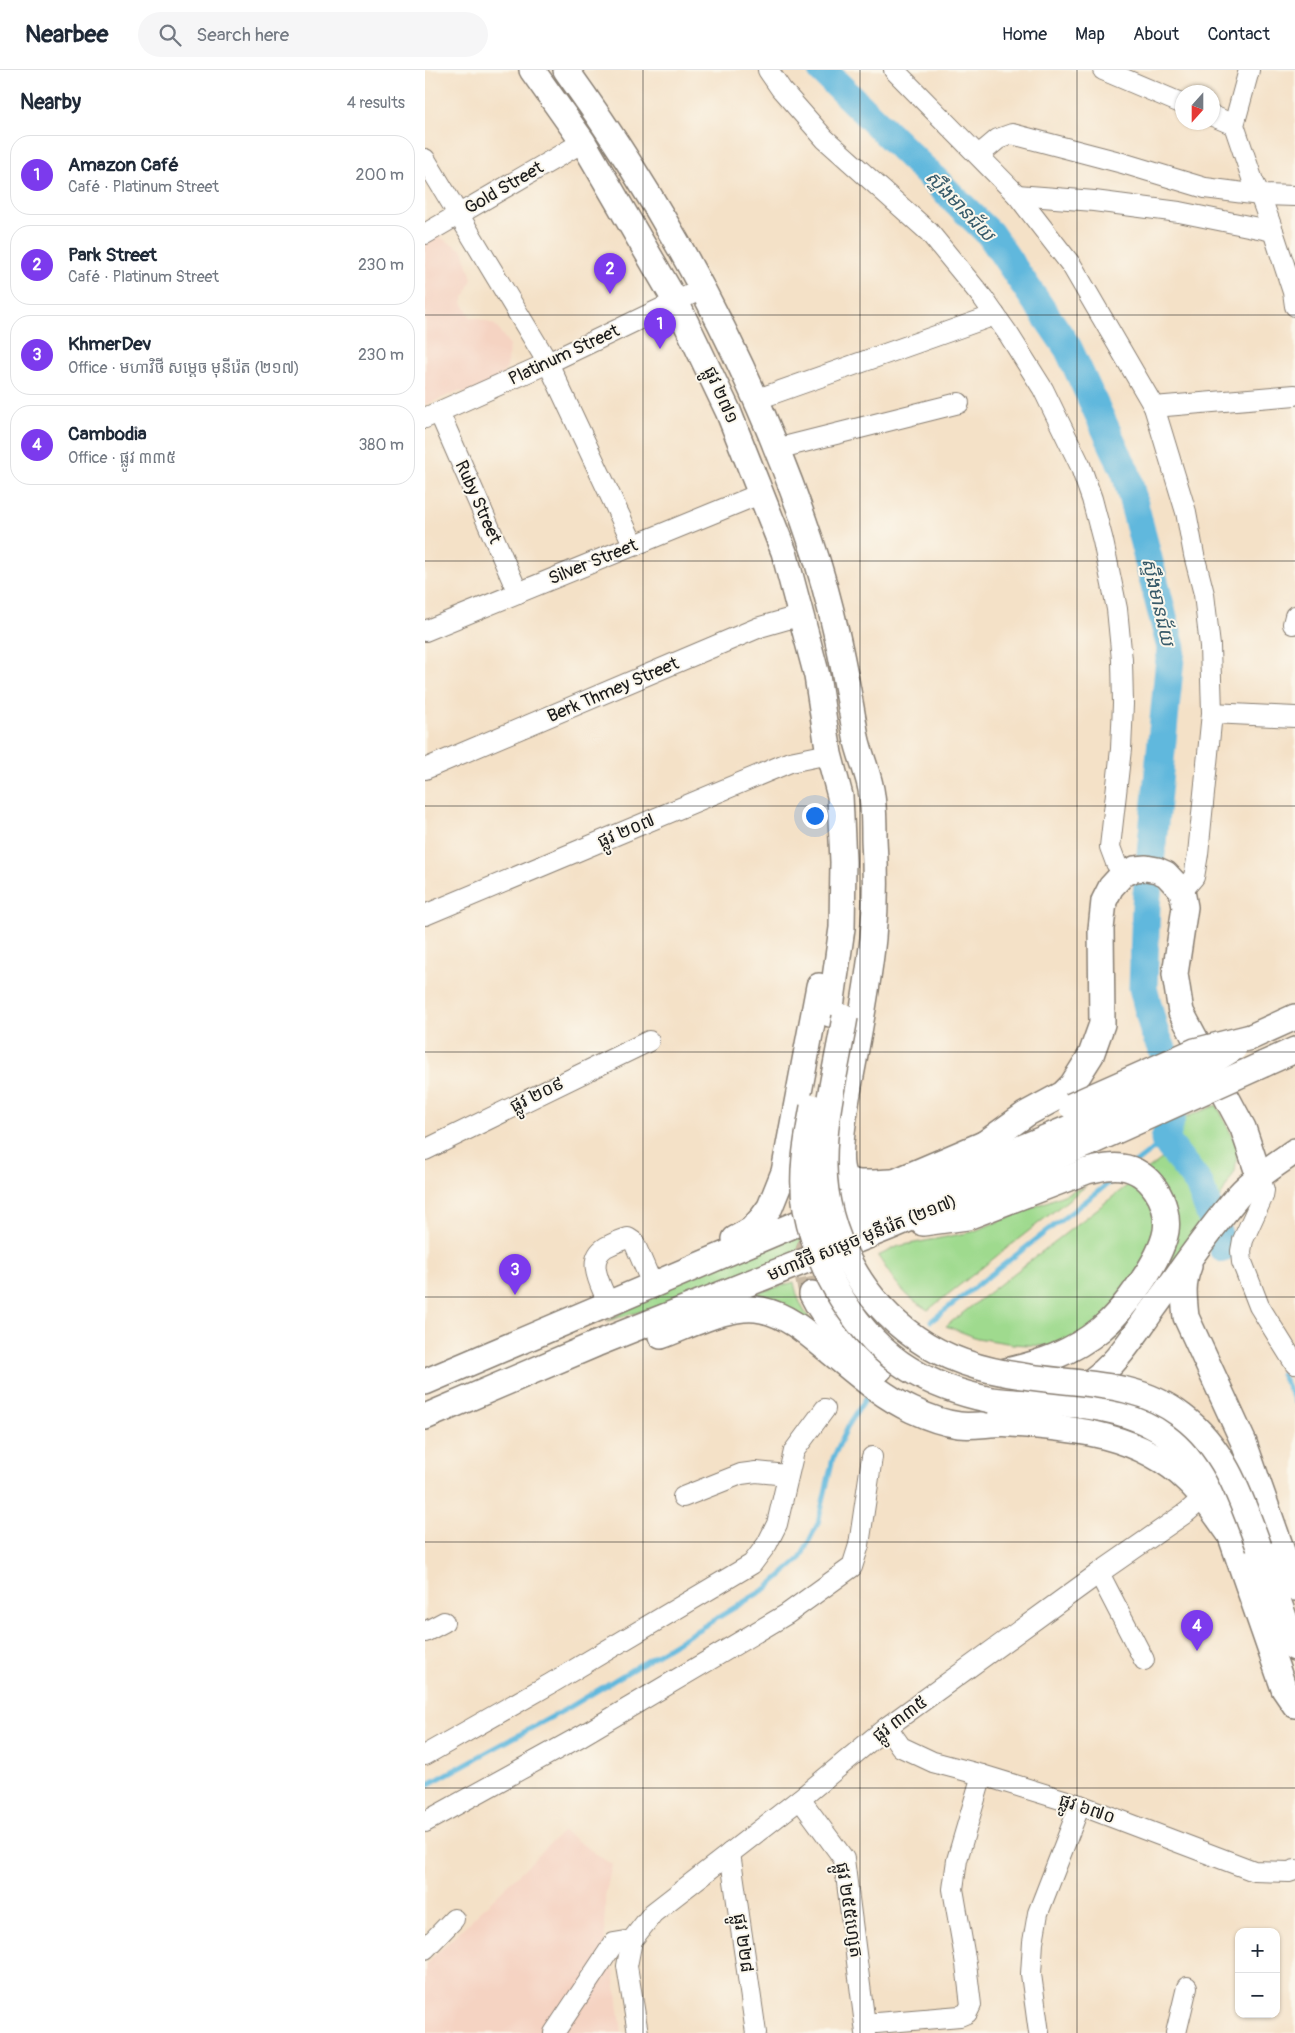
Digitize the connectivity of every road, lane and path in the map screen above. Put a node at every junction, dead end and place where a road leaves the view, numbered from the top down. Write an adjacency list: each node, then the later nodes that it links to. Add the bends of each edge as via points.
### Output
1 (532, 70): 10 (main road, ផ្លូវ ២៧១)
2 (566, 70): 19 (main road, ផ្លូវ ២៧១, via 608,128)
3 (767, 70): 22 (street, via 825,139 929,232)
4 (894, 70): 11 (street)
5 (1103, 70): 7 (street)
6 (1249, 70): 9 (street)
7 (1175, 101)
8 (1220, 119): 9 (street)
9 (1233, 125): 14 (street)
10 (583, 142): 16 (street, Gold Street); 20 (main road, ផ្លូវ ២៧១)
11 (979, 155): 13 (street); 14 (street, via 998,139 1012,134 1205,188)
12 (425, 159): 16 (street)
13 (1017, 195): 17 (street, via 1179,212); 27 (street, via 1072,266)
14 (1260, 195): 15 (street); 17 (street)
15 (1295, 196)
16 (460, 214): 18 (street, Gold Street); 23 (street)
17 (1273, 231): 21 (street)
18 (425, 234)
19 (702, 290): 20 (street, Platinum Street); 25 (main road, ផ្លូវ ២៧១)
20 (676, 302): 23 (street, Platinum Street); 30 (main road, ផ្លូវ ២៧១, via 728,411)
21 (1295, 306)
22 (995, 315): 25 (street); 40 (street, via 1043,389 1080,464 1103,541 1117,609 1122,660 1121,749 1110,846)
23 (548, 363): 28 (street, Platinum Street); 31 (street)
24 (1295, 395): 27 (street)
25 (755, 400): 29 (main road, ផ្លូវ ២៧១)
26 (959, 403): 29 (street)
27 (1154, 407): 35 (street, via 1186,512 1204,594)
28 (432, 415): 32 (street, Ruby Street)
29 (776, 449): 37 (main road, ផ្លូវ ២៧១, via 811,542 830,608)
30 (762, 493): 31 (street, Silver Street); 33 (main road, ផ្លូវ ២៧១, via 784,552)
31 (634, 546): 32 (street, Silver Street)
32 (519, 593): 34 (street, Silver Street)
33 (802, 615): 38 (main road, ផ្លូវ ២៧១, via 817,676); 39 (street, Berk Thmey Street, via 761,627)
34 (425, 631)
35 (1212, 713): 36 (street); 41 (street, via 1196,862 1193,877)
36 (1295, 717)
37 (859, 750): 43 (main road, via 858,931); 52 (main road, via 872,794 875,902 870,964 845,1113 841,1158 844,1175 849,1181)
38 (829, 754): 42 (street, ផ្លូវ ២០៧, via 790,762); 43 (main road, via 840,796 843,862); 56 (main road, via 826,797 828,894 824,953 784,1172 762,1218)
39 (425, 769)
40 (1124, 874): 41 (main road, via 1135,869 1157,870 1175,881); 48 (main road, via 1104,901 1101,1024 1091,1055 1063,1094 1026,1114)
41 (1182, 890): 51 (main road, via 1185,907 1175,974 1181,1012 1243,1128)
42 (425, 915)
43 (838, 1015): 62 (main road, bridge, via 824,1166 833,1225 844,1253 882,1309 916,1338 946,1355); 64 (main road, bridge, via 807,1139 804,1169 806,1209 821,1258 848,1308 892,1356 916,1373 947,1388)
44 (1295, 1017): 47 (main road, bridge, via 1251,1037 1203,1067)
45 (649, 1041): 49 (street, ផ្លូវ ២០៩)
46 (1295, 1050): 47 (main road, មហាវិថី សម្តេច មុនីរ៉េត (២១៧), bridge, via 1264,1064)
47 (1080, 1124): 48 (main road, មហាវិថី សម្តេច មុនីរ៉េត (២១៧)); 53 (main road); 54 (main road, មហាវិថី សម្តេច មុនីរ៉េត (២១៧))
48 (985, 1144): 52 (main road, មហាវិថី សម្តេច មុនីរ៉េត (២១៧))
49 (425, 1150)
50 (1295, 1151): 51 (main road)
51 (1259, 1176): 55 (main road, via 1239,1194); 61 (street, via 1263,1196 1243,1240 1242,1262 1259,1306)
52 (891, 1182): 56 (main road, មហាវិថី សម្តេច មុនីរ៉េត (២១៧))
53 (853, 1218)
54 (890, 1227): 60 (main road, មហាវិថី សម្តេច មុនីរ៉េត (២១៧)); 62 (main road, via 967,1217 1104,1167 1138,1172 1150,1182 1159,1194 1167,1219 1165,1233 1159,1252 1126,1303 1101,1329 1069,1351 1030,1366)
55 (1197, 1249): 64 (main road, via 1116,1359 1099,1377 1064,1394); 73 (main road, via 1185,1277 1183,1294 1187,1317 1244,1443)
56 (713, 1258): 57 (main road, មហាវិថី សម្តេច មុនីរ៉េត (២១៧))
57 (652, 1284): 59 (main road, មហាវិថី សម្តេច មុនីរ៉េត (២១៧)); 59 (street, via 634,1242 628,1238 620,1240 600,1251 595,1258)
58 (813, 1294): 64 (main road, via 838,1332 898,1384 961,1412)
59 (608, 1303): 63 (main road, មហាវិថី សម្តេច មុនីរ៉េត (២១៧))
60 (596, 1344): 64 (main road, via 654,1338 723,1313 747,1308 762,1310 798,1326 872,1385 931,1419 960,1425); 66 (main road, មហាវិថី សម្តេច មុនីរ៉េត (២១៧))
61 (1295, 1364)
62 (999, 1372): 76 (main road, bridge, via 1114,1386 1143,1394 1181,1414 1194,1425 1211,1443 1237,1488)
63 (425, 1382)
64 (1005, 1409): 70 (main road, via 1123,1440 1149,1451 1188,1481); 71 (main road, via 1079,1405 1123,1413 1162,1431 1179,1444 1209,1480)
65 (825, 1410): 68 (street, via 794,1451)
66 (425, 1417)
67 (872, 1457): 84 (street, via 859,1545 852,1567 787,1614 727,1650)
68 (787, 1474): 69 (street, via 741,1474); 80 (street, via 777,1524 752,1564)
69 (683, 1497)
70 (1203, 1498): 71 (main road); 72 (street, ផ្លូវ ៣៣៥)
71 (1232, 1538): 78 (main road, via 1284,1689)
72 (1099, 1574): 77 (street); 79 (street, ផ្លូវ ៣៣៥)
73 (1295, 1588)
74 (444, 1622): 75 (street)
75 (425, 1632)
76 (1295, 1648)
77 (1144, 1660)
78 (1295, 1705)
79 (887, 1727): 81 (street, ផ្លូវ ៦៧០, via 901,1747 933,1762); 82 (street, ផ្លូវ ៣៣៥)
80 (425, 1755)
81 (982, 1775): 83 (street, ផ្លូវ ៦៧០); 91 (street, via 957,1860 953,1889 971,2005 967,2013 960,2016)
82 (800, 1799): 85 (street, ផ្លូវ ៣៣៥); 91 (street, ផ្លូវ ២៥៥ហ្សេត, via 844,1859)
83 (1080, 1805): 86 (street, ផ្លូវ ៦៧០, via 1254,1871); 95 (street, via 1038,1914 1031,1974)
84 (425, 1822)
85 (729, 1854): 88 (street, ផ្លូវ ៣៣៥, via 653,1913); 94 (street, ផ្លូវ ២២៨)
86 (1295, 1870)
87 (454, 1919): 89 (street)
88 (632, 1940): 92 (street, via 614,1943); 93 (street, ផ្លូវ ៣៣៥, via 627,1966)
89 (425, 1949)
90 (1187, 1988): 96 (street)
91 (866, 2028)
92 (554, 2033)
93 (638, 2033)
94 (756, 2033)
95 (1039, 2033)
96 (1176, 2033)

